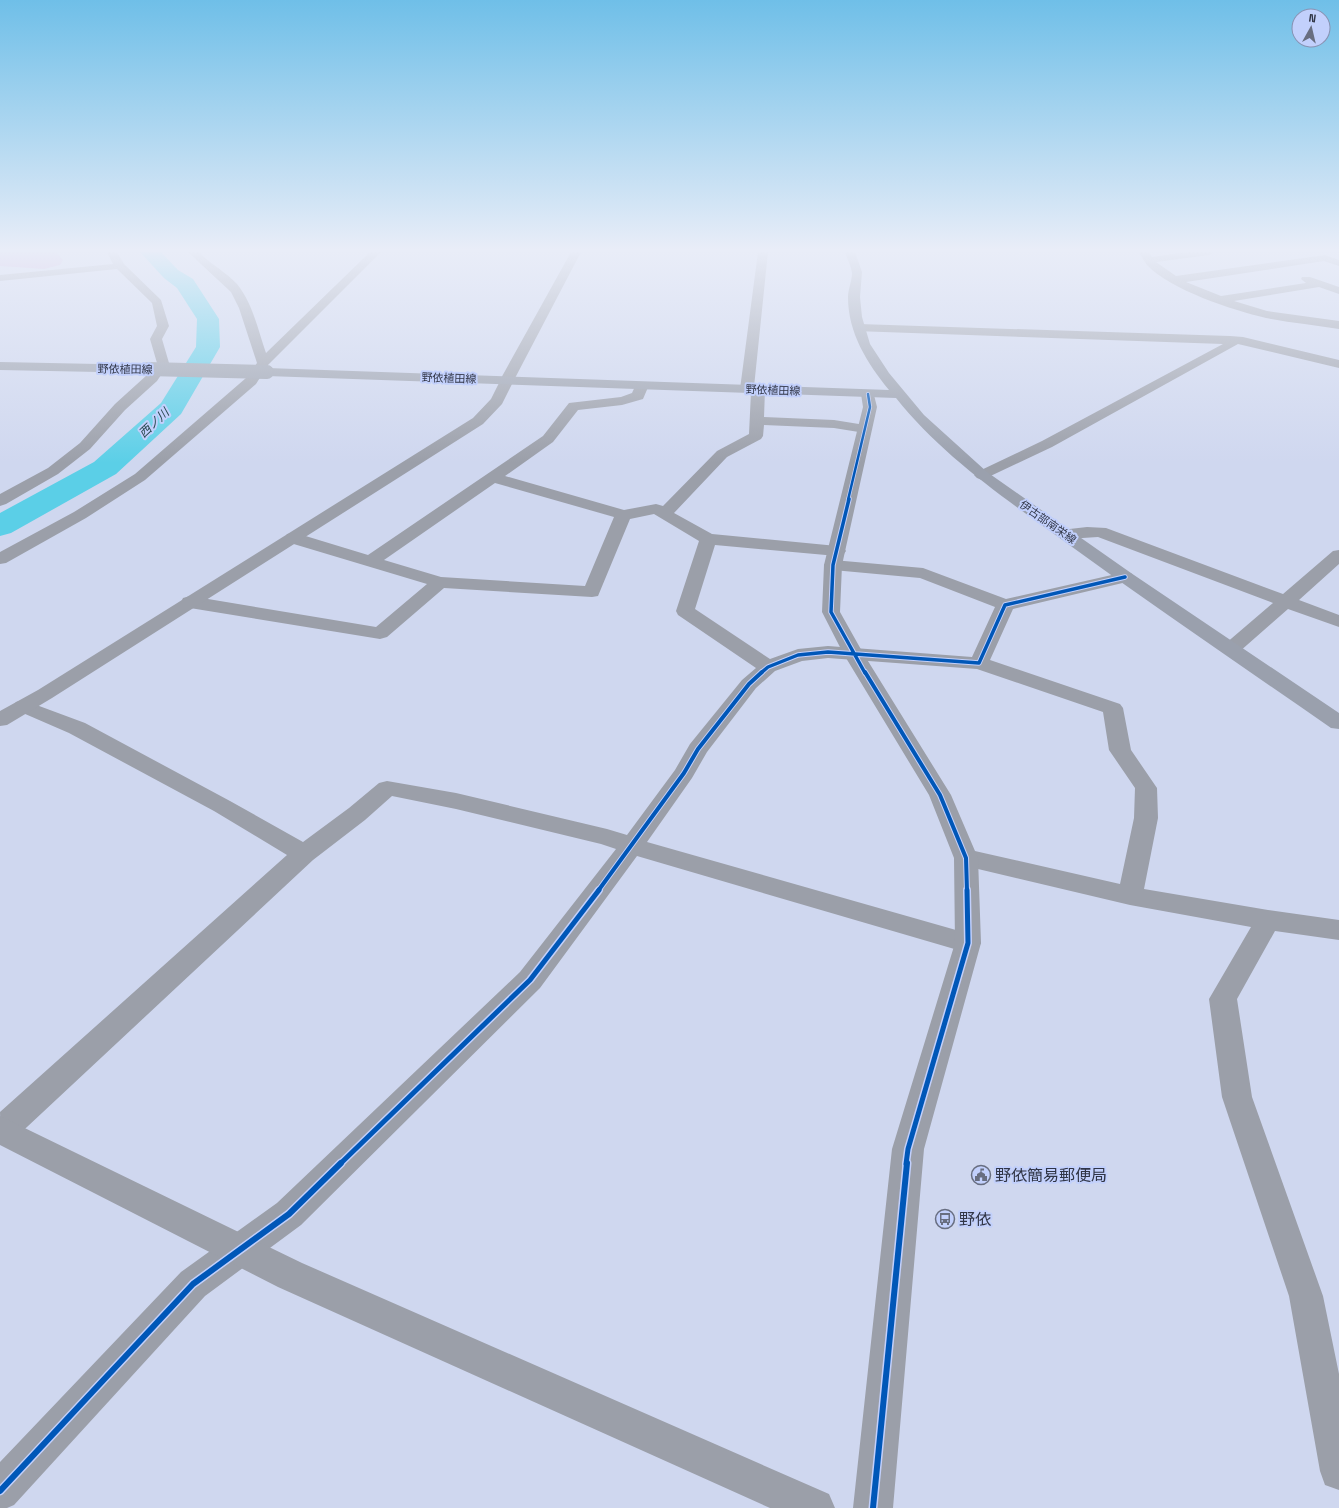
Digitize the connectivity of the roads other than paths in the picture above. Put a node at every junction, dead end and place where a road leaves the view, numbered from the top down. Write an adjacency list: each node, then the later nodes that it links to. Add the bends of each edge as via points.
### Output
1 (162, 322): 23 (street, via 163,326 156,339 163,363 152,378 120,407 85,446 53,471)
2 (251, 322): 13 (street)
3 (309, 322): 13 (street)
4 (538, 322): 14 (street)
5 (758, 322): 16 (street)
6 (858, 322): 9 (main road, 伊古部南栄線)
7 (1327, 322): 8 (street)
8 (1339, 324)
9 (859, 328): 10 (street); 18 (main road, 伊古部南栄線, via 864,344)
10 (1230, 340): 11 (street, via 1254,342); 21 (street, via 1232,344 1047,444)
11 (1339, 364)
12 (0, 366): 13 (main road, 野依植田線, bridge)
13 (265, 368): 14 (main road, 野依植田線); 31 (street, via 140,477 80,515)
14 (507, 380): 15 (main road, 野依植田線); 27 (street, via 497,401 478,421)
15 (642, 385): 16 (main road, 野依植田線); 22 (street, via 638,396 622,401 574,406 548,439)
16 (753, 389): 17 (main road, 野依植田線); 19 (street)
17 (868, 394): 18 (main road, 野依植田線); 20 (street, via 870,407)
18 (898, 394): 21 (main road, 伊古部南栄線, via 919,418)
19 (757, 421): 20 (street, via 834,424); 24 (street, via 756,436 722,454)
20 (865, 429): 30 (street)
21 (982, 476): 26 (main road, 伊古部南栄線)
22 (493, 477): 25 (street); 32 (street)
23 (0, 501)
24 (664, 514): 25 (street, via 656,509); 28 (street)
25 (623, 515): 34 (street, via 592,592)
26 (1067, 534): 33 (main road, 伊古部南栄線); 35 (street, via 1100,532)
27 (293, 538): 32 (street); 36 (street)
28 (708, 539): 30 (street); 42 (street, via 685,611)
29 (1339, 555): 35 (street)
30 (835, 558): 37 (street, via 923,573); 40 (street, via 831,612)
31 (0, 559)
32 (371, 561): 34 (street)
33 (1125, 577): 37 (street); 39 (main road, 伊古部南栄線)
34 (440, 582): 36 (street, via 380,633)
35 (1285, 601): 38 (street); 39 (street)
36 (190, 602): 43 (street)
37 (1005, 605): 41 (street)
38 (1339, 621)
39 (1232, 648): 45 (main road, 伊古部南栄線)
40 (853, 654): 41 (street); 42 (street, via 798,654); 48 (street, via 940,795)
41 (979, 663): 49 (street, via 1113,708 1120,750 1146,788 1146,818)
42 (768, 667): 46 (street, via 749,684 698,749)
43 (23, 706): 44 (street); 47 (street, via 77,728 222,806)
44 (0, 720)
45 (1339, 723)
46 (632, 846): 47 (street, via 607,837 456,801 387,788); 52 (street); 54 (street, via 530,980 289,1214)
47 (304, 854): 53 (street)
48 (966, 858): 49 (street); 52 (street)
49 (1130, 896): 50 (street)
50 (1268, 920): 51 (street); 55 (street, via 1223,999 1237,1097 1306,1296)
51 (1339, 930)
52 (968, 943): 58 (street, via 908,1149)
53 (0, 1131): 54 (street)
54 (240, 1251): 56 (street, via 193,1284); 57 (street)
55 (1339, 1471)
56 (0, 1491)
57 (815, 1508)
58 (873, 1508)

